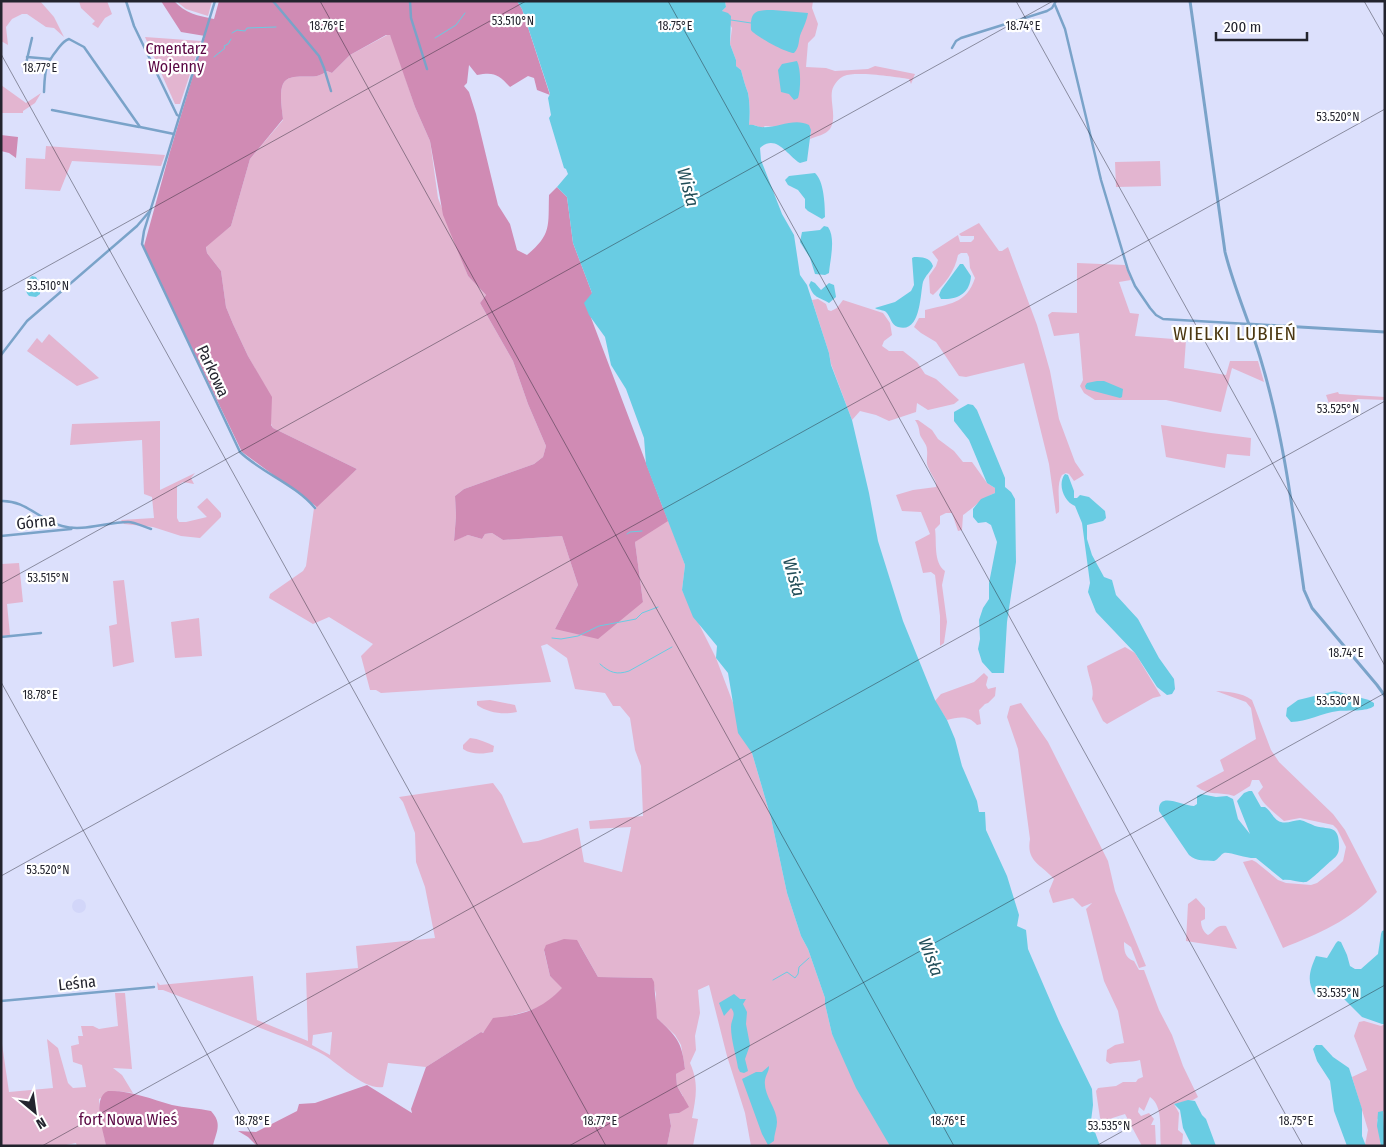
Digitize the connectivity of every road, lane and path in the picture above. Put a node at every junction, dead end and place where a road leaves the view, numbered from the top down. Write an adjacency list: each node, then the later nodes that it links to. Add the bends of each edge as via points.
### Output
1 (126, 1): 16 (street, via 134,26)
2 (215, 1): 16 (street, Parkowa)
3 (274, 1): 13 (street, via 319,56)
4 (410, 1): 11 (street, via 411,18)
5 (1190, 1): 20 (street, via 1223,242)
6 (1055, 3): 8 (street, via 1042,13 960,38); 20 (street, via 1065,29 1108,202 1135,286 1156,315 1163,319)
7 (32, 38): 9 (street)
8 (952, 48)
9 (28, 57): 10 (street); 12 (street)
10 (50, 59): 14 (street, via 44,73); 17 (street, via 66,40 82,45)
11 (427, 69)
12 (24, 72)
13 (330, 91)
14 (44, 92)
15 (52, 110): 17 (street)
16 (179, 116): 18 (street, Parkowa)
17 (140, 127): 18 (street)
18 (174, 134): 19 (street, Parkowa)
19 (150, 212): 22 (street, via 27,321); 24 (street, Parkowa, via 142,238 144,249 240,452)
20 (1248, 324): 21 (street); 30 (street, via 1260,356 1284,460 1304,590 1312,608)
21 (1385, 332)
22 (1, 355)
23 (1, 501): 25 (street, via 19,503 55,524)
24 (315, 508)
25 (72, 528): 26 (street, Górna, via 130,522); 27 (street, Górna)
26 (150, 529)
27 (1, 536)
28 (41, 633): 29 (street)
29 (1, 637)
30 (1385, 696)
31 (154, 987): 32 (street, Leśna)
32 (1, 1001)

